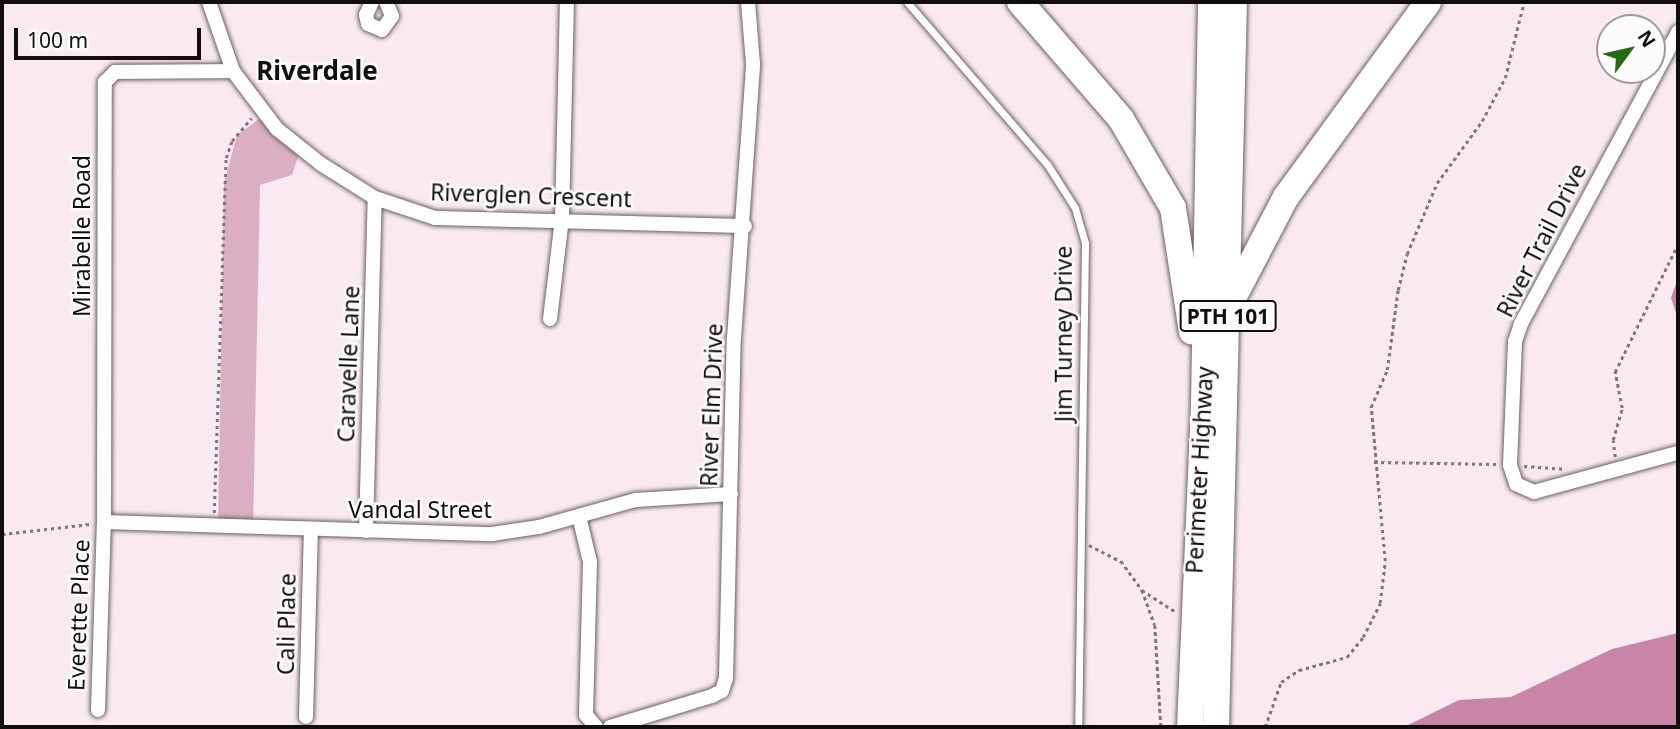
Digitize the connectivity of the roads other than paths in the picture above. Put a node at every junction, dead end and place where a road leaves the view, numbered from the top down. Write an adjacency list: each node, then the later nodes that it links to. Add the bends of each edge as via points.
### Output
1 (209, 2): 12 (street, Riverglen Crescent)
2 (372, 2): 3 (street, via 366,15 368,24 382,30 392,16)
3 (386, 2)
4 (567, 2): 14 (street)
5 (748, 2): 15 (street, River Elm Drive, via 753,64)
6 (907, 2): 29 (lane, Jim Turney Drive, via 1047,164 1075,208 1085,243)
7 (1020, 2): 18 (highway, via 1121,119 1173,208)
8 (1211, 2): 18 (highway, Perimeter Highway / PTH 101)
9 (1234, 2): 16 (highway, Perimeter Highway / PTH 101)
10 (1428, 2): 16 (highway, via 1286,197)
11 (1678, 32): 19 (street, River Trail Drive, via 1521,324 1515,341 1510,465 1516,484 1534,492)
12 (233, 71): 13 (street, Riverglen Crescent, via 276,129); 22 (street, Mirabelle Road, via 115,72 105,82)
13 (375, 198): 14 (street, Riverglen Crescent, via 435,218); 24 (street, Caravelle Lane)
14 (562, 219): 15 (street, Riverglen Crescent); 17 (street)
15 (745, 226): 20 (street, River Elm Drive, via 734,338)
16 (1228, 307): 31 (highway, Perimeter Highway / PTH 101)
17 (550, 319)
18 (1203, 404): 30 (highway, Perimeter Highway / PTH 101, via 1185,619)
19 (1678, 453)
20 (730, 494): 21 (street, Vandal Street, via 636,500); 28 (street, River Elm Drive, via 722,691)
21 (579, 516): 24 (street, Vandal Street, via 492,534); 27 (street, via 590,562 586,715)
22 (104, 522): 23 (street, Vandal Street); 25 (street, Everette Place)
23 (311, 531): 24 (street, Vandal Street); 26 (street, Cali Place)
24 (366, 531)
25 (98, 709)
26 (306, 717)
27 (596, 727)
28 (610, 727)
29 (1078, 727)
30 (1190, 727)
31 (1216, 727)

